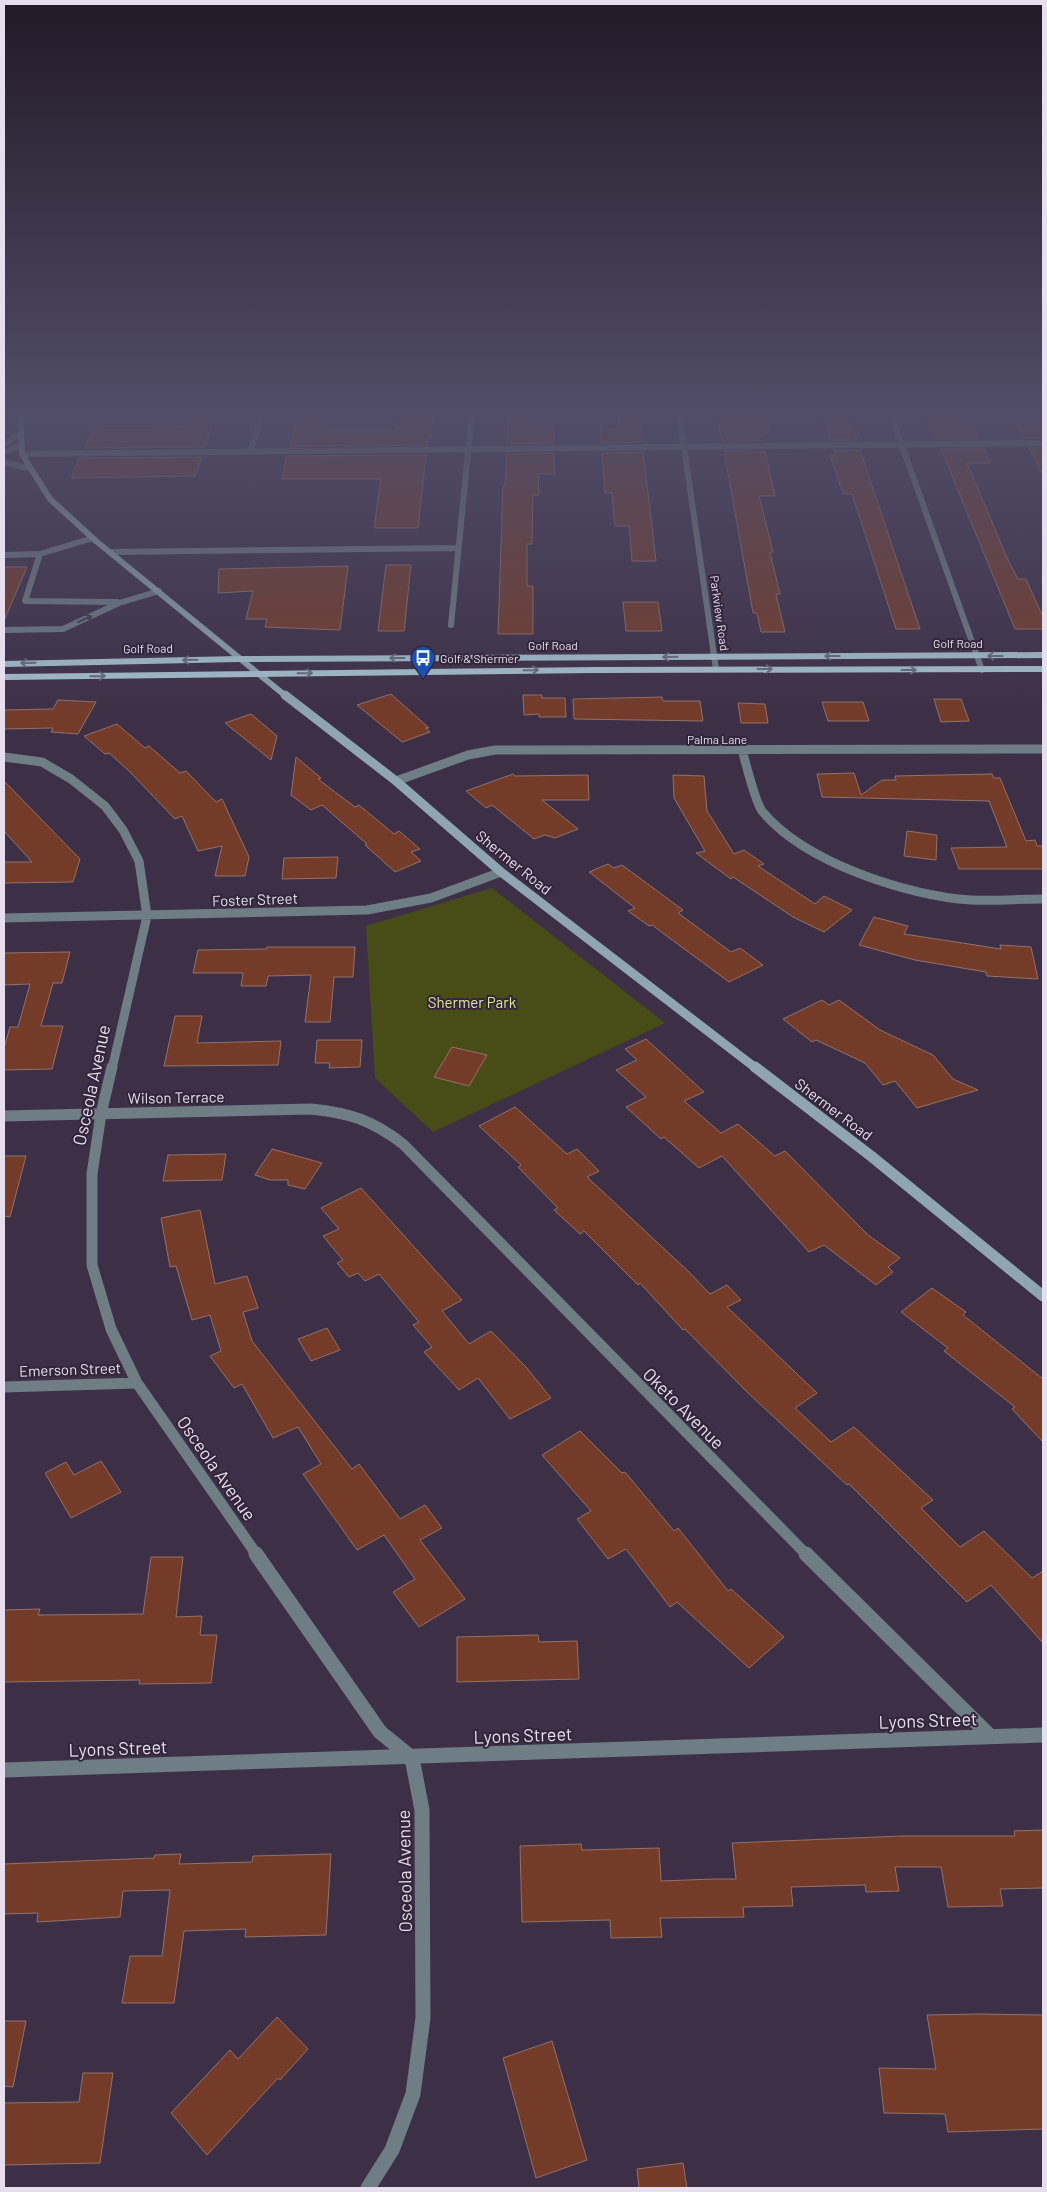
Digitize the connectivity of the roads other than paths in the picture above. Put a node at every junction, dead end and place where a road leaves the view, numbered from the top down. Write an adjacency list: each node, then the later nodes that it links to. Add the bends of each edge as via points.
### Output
1 (66, 514): 5 (main road, Shermer Road)
2 (462, 514): 6 (street)
3 (694, 514): 16 (street, Parkview Road)
4 (927, 514): 15 (street)
5 (93, 538): 7 (main road, Shermer Road); 8 (street)
6 (458, 548): 7 (street); 12 (street)
7 (110, 552): 10 (main road, Shermer Road)
8 (40, 554): 9 (street); 11 (street, via 25,601)
9 (4, 555)
10 (159, 591): 11 (street); 17 (main road, Shermer Road)
11 (118, 602): 13 (street, one-way to 11, via 63,629)
12 (451, 625)
13 (4, 630)
14 (1043, 655): 15 (main road, Golf Road, one-way to 15)
15 (977, 656): 16 (main road, Golf Road, one-way to 16); 20 (street)
16 (714, 657): 17 (main road, Golf Road, one-way to 17); 19 (street, Parkview Road)
17 (239, 659): 18 (main road, Golf Road, one-way to 18); 22 (main road, Shermer Road)
18 (4, 664)
19 (716, 669): 20 (main road, Golf Road, one-way to 20); 22 (main road, Golf Road, one-way to 19)
20 (982, 670): 21 (main road, Golf Road)
21 (1043, 670)
22 (257, 674): 23 (main road, Golf Road, one-way to 22); 27 (main road, Shermer Road)
23 (4, 677)
24 (1043, 749): 25 (street, Palma Lane)
25 (742, 750): 27 (street, Palma Lane, via 495,750 468,755); 29 (street, via 761,810 795,840 838,865 913,891 970,900)
26 (4, 757): 30 (street, Osceola Avenue, via 42,762 71,779 105,806 123,830 139,862)
27 (396, 781): 28 (main road, Shermer Road)
28 (501, 872): 30 (street, Foster Street, via 431,898 367,910); 35 (main road, Shermer Road, via 871,1156)
29 (1043, 899)
30 (146, 916): 31 (street, Foster Street); 33 (street, Osceola Avenue)
31 (4, 918)
32 (349, 1113): 33 (street, Wilson Terrace, via 311,1109); 39 (street, Oketo Avenue, via 378,1124 403,1144 763,1512)
33 (101, 1114): 34 (street, Wilson Terrace); 36 (street, Osceola Avenue, via 92,1174 92,1265 111,1329)
34 (4, 1116)
35 (1043, 1296)
36 (137, 1384): 37 (street, Emerson Street); 40 (street, Osceola Avenue, via 380,1732)
37 (4, 1387)
38 (1043, 1735): 39 (street, Lyons Street)
39 (990, 1736): 40 (street, Lyons Street)
40 (412, 1758): 41 (street, Lyons Street); 42 (street, Osceola Avenue, via 422,1810 423,2018 414,2094 392,2150)
41 (4, 1770)
42 (368, 2188)

